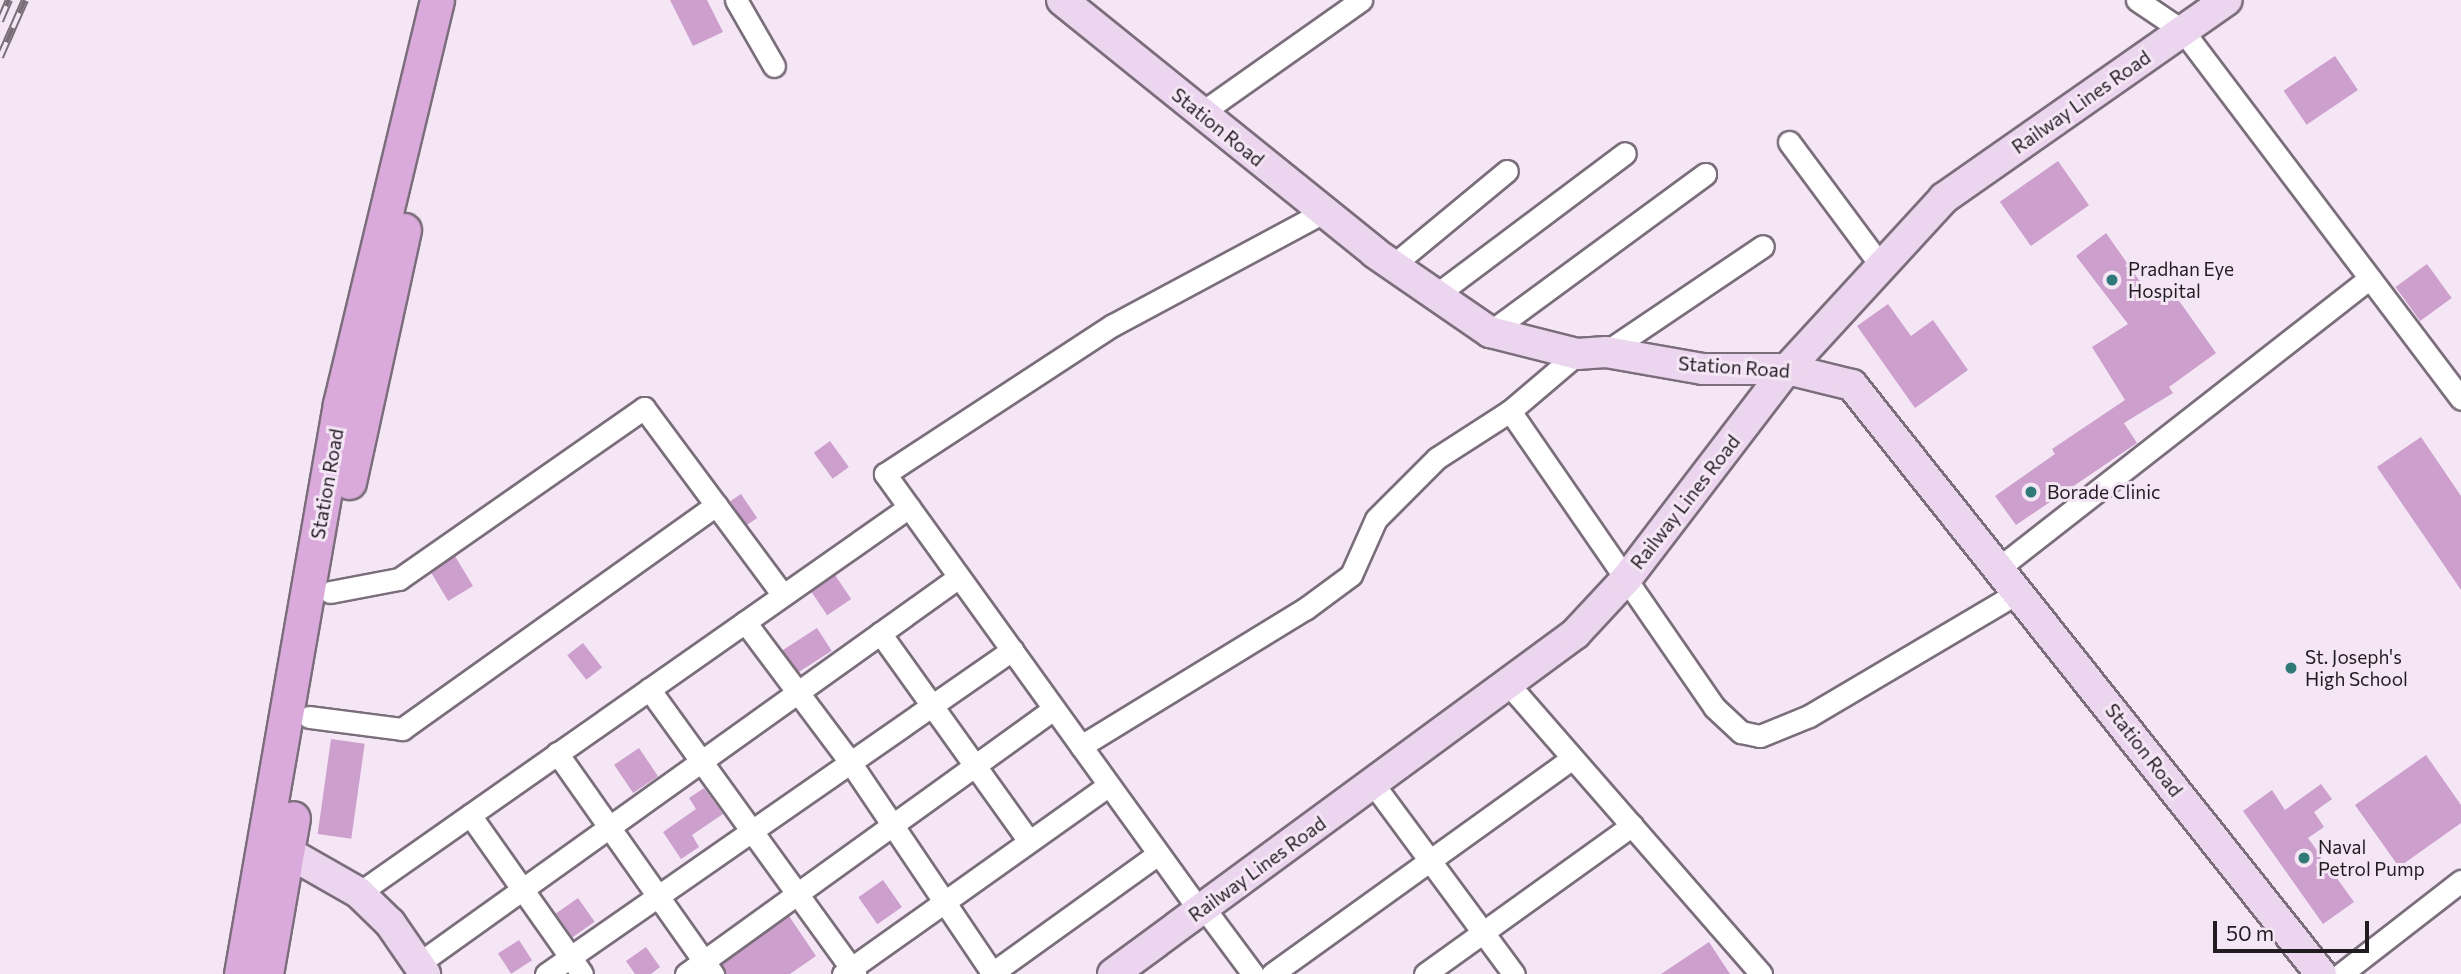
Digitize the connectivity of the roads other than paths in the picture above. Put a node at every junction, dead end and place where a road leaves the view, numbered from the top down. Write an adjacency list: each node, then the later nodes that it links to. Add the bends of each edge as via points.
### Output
1 (437, 0): 58 (main road, Station Road, via 340,404)
2 (458, 0): 32 (main road, Station Road, via 433,93 350,474)
3 (736, 0): 9 (street)
4 (1062, 0): 10 (main road, Station Road)
5 (2137, 0): 8 (street)
6 (2227, 0): 8 (main road, Railway Lines Road)
7 (1356, 2): 10 (street)
8 (2183, 31): 18 (main road, Railway Lines Road, via 1944,198); 19 (street)
9 (774, 66)
10 (1201, 113): 15 (main road, Station Road)
11 (1789, 142): 18 (street)
12 (1625, 153): 20 (street)
13 (1507, 171): 17 (street)
14 (1704, 174): 21 (street)
15 (1324, 212): 17 (main road, Station Road); 28 (street, via 1113,326 885,474)
16 (1762, 246): 22 (street)
17 (1392, 265): 20 (main road, Station Road)
18 (1881, 266): 24 (main road, Railway Lines Road)
19 (2370, 278): 25 (street); 29 (street)
20 (1436, 295): 21 (main road, Station Road)
21 (1490, 332): 23 (main road, Station Road)
22 (1606, 352): 23 (main road, Station Road); 24 (main road, Station Road, via 1702,369)
23 (1577, 354): 26 (street)
24 (1787, 369): 29 (main road, Station Road, via 1852,386); 31 (main road, Railway Lines Road)
25 (2461, 399)
26 (1510, 411): 31 (street); 44 (street, via 1437,458 1376,519 1351,575 1305,609)
27 (716, 505): 32 (street, via 644,408 399,579); 34 (street); 43 (street, via 402,729)
28 (909, 507): 30 (street); 34 (street)
29 (2000, 567): 33 (main road, Station Road)
30 (959, 577): 36 (street); 37 (street)
31 (1627, 578): 33 (street, via 1714,707 1741,732 1760,736 1809,716); 38 (main road, Railway Lines Road, via 1575,634)
32 (330, 592): 43 (main road, Station Road)
33 (2019, 592): 84 (main road, Station Road)
34 (783, 595): 35 (street)
35 (745, 622): 39 (street); 40 (street)
36 (880, 634): 40 (street); 41 (street)
37 (1012, 650): 41 (street); 42 (street)
38 (1510, 686): 46 (street); 51 (main road, Railway Lines Road)
39 (649, 689): 45 (street); 47 (street)
40 (798, 692): 47 (street); 48 (street)
41 (932, 706): 48 (street); 49 (street)
42 (1054, 709): 44 (street); 49 (street)
43 (309, 717): 58 (main road, Station Road)
44 (1080, 746): 50 (street)
45 (557, 753): 52 (street); 55 (street)
46 (1573, 758): 54 (street); 60 (street)
47 (701, 762): 55 (street); 56 (street)
48 (850, 762): 53 (street); 56 (street)
49 (975, 765): 53 (street); 57 (street)
50 (1108, 785): 57 (street); 59 (street)
51 (1374, 785): 60 (street); 67 (main road, Railway Lines Road)
52 (470, 815): 62 (street); 63 (street)
53 (892, 825): 64 (street); 66 (street)
54 (1632, 825): 68 (street); 83 (street)
55 (610, 827): 62 (street); 65 (street)
56 (752, 831): 64 (street); 65 (street)
57 (1029, 841): 66 (street)
58 (276, 846): 63 (main road); 74 (main road, Station Road); 75 (main road, Station Road)
59 (1158, 854): 67 (street); 78 (street)
60 (1431, 860): 68 (street); 80 (street)
61 (2461, 881): 85 (street)
62 (522, 890): 69 (street); 71 (street)
63 (359, 893): 71 (main road, via 390,923)
64 (797, 894): 70 (street); 72 (street)
65 (658, 896): 69 (street); 70 (street)
66 (946, 901): 72 (street); 78 (street)
67 (1202, 910): 73 (main road, Railway Lines Road); 79 (street)
68 (1485, 931): 81 (street); 82 (street)
69 (576, 966): 76 (street)
70 (709, 968): 77 (street)
71 (422, 969)
72 (850, 972)
73 (1120, 972)
74 (241, 974)
75 (266, 974)
76 (546, 974)
77 (686, 974)
78 (992, 974)
79 (1253, 974)
80 (1272, 974)
81 (1425, 974)
82 (1514, 974)
83 (1761, 974)
84 (2321, 974)
85 (2341, 974)

